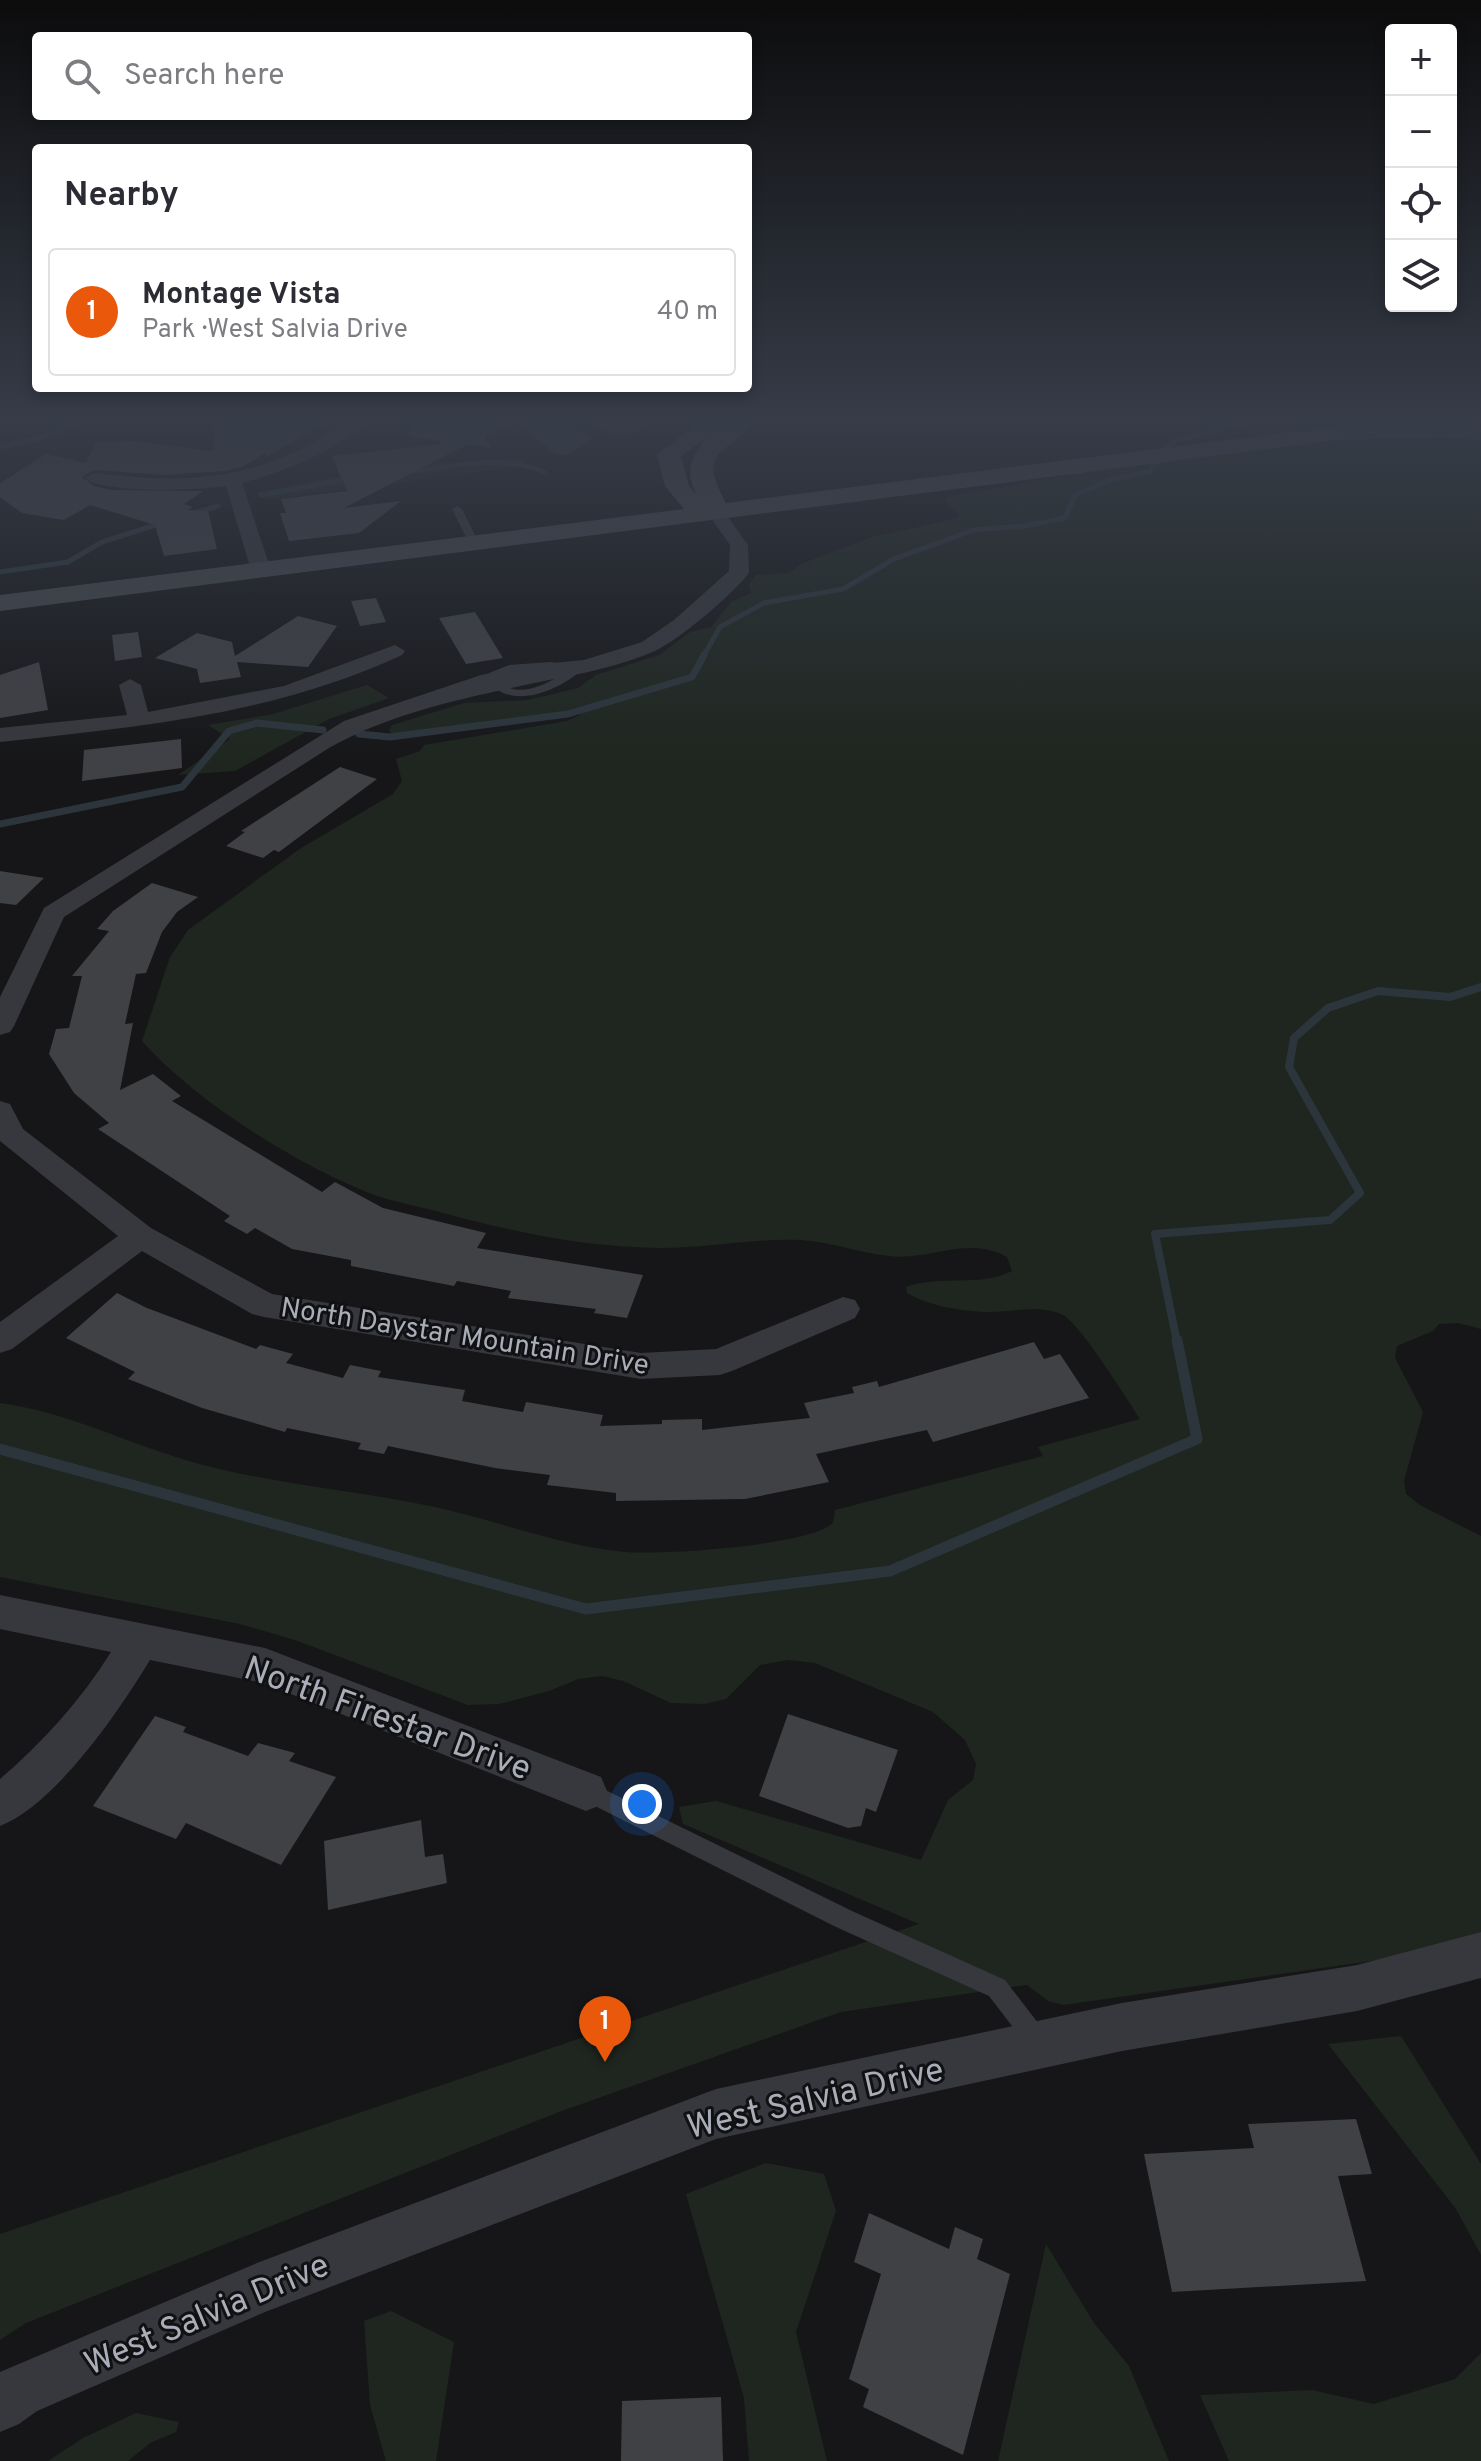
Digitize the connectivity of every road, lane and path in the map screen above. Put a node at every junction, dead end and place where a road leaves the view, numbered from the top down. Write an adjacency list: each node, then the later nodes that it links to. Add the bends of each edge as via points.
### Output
1 (250, 536): 6 (street)
2 (470, 536): 5 (lane)
3 (534, 536): 5 (main road)
4 (733, 536): 12 (street, via 739,545 739,573 649,646 436,698 352,726 53,913)
5 (474, 543): 6 (main road)
6 (261, 570): 7 (main road)
7 (0, 603)
8 (395, 651): 10 (street, via 294,691)
9 (130, 685): 10 (street)
10 (139, 719): 11 (street)
11 (0, 735)
12 (0, 1026)
13 (0, 1111): 14 (street, North Daystar Mountain Drive, via 10,1134)
14 (140, 1236): 15 (street, North Daystar Mountain Drive, via 264,1305 641,1366 720,1362); 16 (street)
15 (843, 1309)
16 (0, 1340)
17 (0, 1612): 18 (street, North Firestar Drive)
18 (140, 1641): 19 (street, North Firestar Drive, via 265,1666); 20 (street, via 102,1702 41,1770)
19 (586, 1791): 22 (lane, via 997,1988)
20 (0, 1806)
21 (1481, 1955): 22 (street, West Salvia Drive, via 1357,1988)
22 (1041, 2045): 23 (street, West Salvia Drive, via 716,2114 257,2289 18,2392)
23 (0, 2405)

